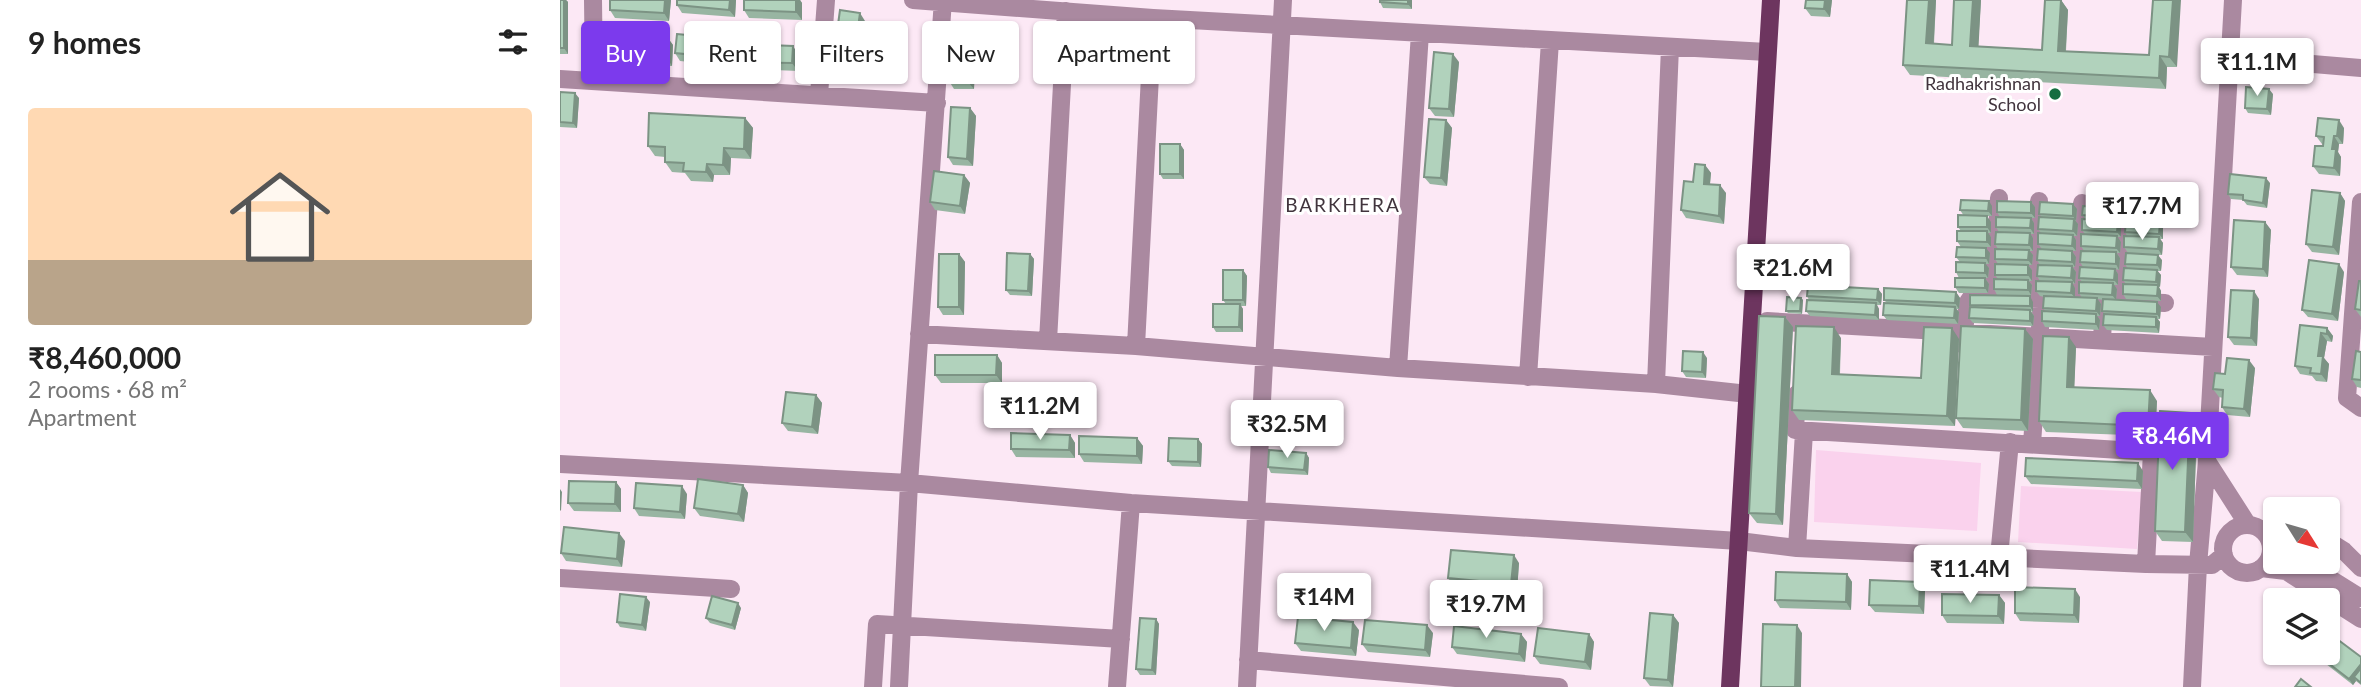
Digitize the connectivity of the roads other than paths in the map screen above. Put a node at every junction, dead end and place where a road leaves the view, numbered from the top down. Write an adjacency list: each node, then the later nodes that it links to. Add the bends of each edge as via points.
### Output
1 (593, 0): 10 (street)
2 (826, 0): 21 (street)
3 (913, 0): 7 (street)
4 (1283, 0): 11 (street)
5 (1771, 0): 15 (main road)
6 (2234, 0): 16 (street)
7 (943, 1): 8 (street); 22 (street)
8 (1066, 10): 9 (street); 38 (street)
9 (1153, 18): 11 (street); 39 (street)
10 (593, 21)
11 (1282, 23): 12 (street); 41 (street)
12 (1420, 33): 13 (street); 43 (street)
13 (1550, 41): 14 (street); 44 (street)
14 (1670, 47): 15 (street); 46 (street)
15 (1768, 52): 33 (main road)
16 (2229, 57): 17 (street); 40 (street)
17 (2361, 68)
18 (560, 79): 19 (street)
19 (581, 80)
20 (642, 84): 21 (street)
21 (819, 95): 22 (street)
22 (937, 103): 35 (street)
23 (1999, 198): 28 (street)
24 (2039, 201): 29 (street)
25 (2361, 202): 48 (street, via 2347,398)
26 (2081, 203): 30 (street)
27 (2127, 207): 31 (street)
28 (1993, 297): 29 (street); 34 (street, via 1969,298)
29 (2039, 298): 30 (street); 36 (street)
30 (2078, 300): 31 (street)
31 (2113, 301): 32 (street); 37 (street)
32 (2165, 303)
33 (1753, 320): 34 (street, via 1801,331); 47 (main road)
34 (1963, 333): 36 (street); 42 (street)
35 (919, 334): 38 (street); 54 (street)
36 (2040, 337): 37 (street); 51 (street)
37 (2102, 340): 40 (street)
38 (1048, 341): 39 (street)
39 (1136, 346): 41 (street)
40 (2214, 347): 52 (street)
41 (1266, 358): 43 (street); 56 (street)
42 (1962, 359)
43 (1398, 368): 44 (street)
44 (1528, 377): 46 (street)
45 (1798, 379): 49 (street, via 1795,430)
46 (1656, 384): 47 (street)
47 (1748, 394): 58 (main road)
48 (2361, 408)
49 (1804, 432): 50 (street, via 1958,432); 59 (street)
50 (2010, 442): 51 (street); 62 (street)
51 (2032, 444): 63 (street, via 2152,452)
52 (2207, 461): 57 (street); 64 (street)
53 (560, 464): 54 (street)
54 (909, 483): 55 (street); 72 (street)
55 (1131, 503): 56 (street); 73 (street)
56 (1257, 510): 58 (street); 74 (street)
57 (2261, 527): 61 (street, via 2234,529 2224,540)
58 (1739, 541): 59 (street); 80 (main road)
59 (1797, 548): 62 (street)
60 (2340, 548): 66 (street)
61 (2224, 555): 64 (street, via 2212,565); 65 (street, via 2239,572)
62 (1999, 557): 63 (street)
63 (2146, 564): 64 (street)
64 (2198, 565): 81 (street)
65 (2261, 568): 71 (street, via 2286,571)
66 (2361, 568)
67 (2322, 574): 70 (street)
68 (560, 578): 69 (street)
69 (731, 589)
70 (2361, 598)
71 (2361, 619)
72 (902, 625): 73 (street); 75 (street, via 877,624); 76 (street)
73 (1121, 639): 77 (street)
74 (1248, 660): 78 (street); 79 (street)
75 (873, 687)
76 (899, 687)
77 (1117, 687)
78 (1247, 687)
79 (1559, 687)
80 (1730, 687)
81 (2192, 687)

